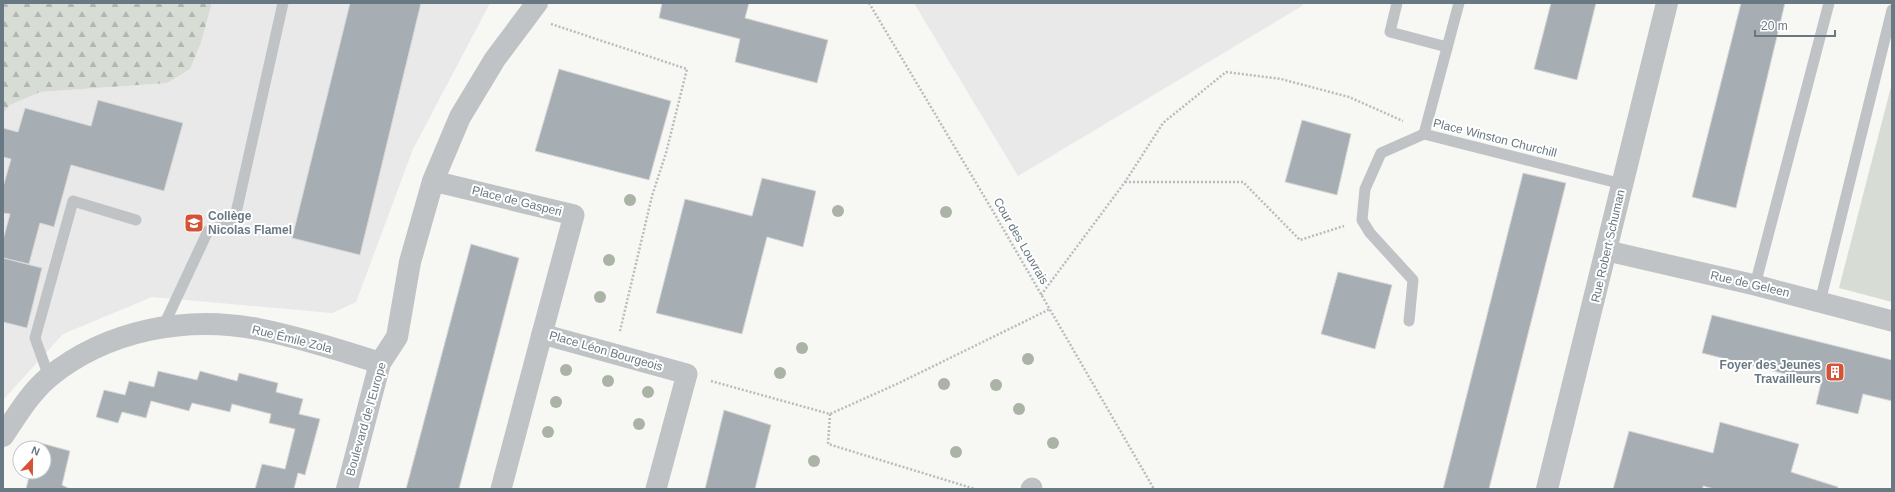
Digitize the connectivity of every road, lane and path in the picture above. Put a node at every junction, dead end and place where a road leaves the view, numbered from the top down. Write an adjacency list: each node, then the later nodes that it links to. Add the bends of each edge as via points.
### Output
1 (283, 3): 23 (lane, via 234,222 208,230)
2 (869, 3): 18 (path, Cour des Louvrais)
3 (1397, 3): 9 (lane, via 1390,32)
4 (1459, 3): 9 (lane, Place Winston Churchill)
5 (1667, 3): 13 (street, Rue Robert Schuman)
6 (1830, 3): 17 (lane)
7 (531, 10): 11 (street, Boulevard de l'Europe, via 494,59 460,117); 25 (path, via 688,69 652,196)
8 (1892, 10): 19 (lane)
9 (1447, 47): 10 (lane, Place Winston Churchill)
10 (1425, 132): 12 (path, via 1349,97 1281,79 1226,72 1164,123); 13 (lane, Place Winston Churchill); 15 (lane, via 1381,153 1365,189)
11 (433, 181): 24 (street, Place de Gasperi, via 574,215); 26 (street, Boulevard de l'Europe, via 410,262 397,337)
12 (1125, 182): 15 (path, via 1243,182 1300,240); 18 (path)
13 (1622, 184): 16 (street, Rue Robert Schuman)
14 (136, 220): 28 (lane, via 73,201 35,338)
15 (1362, 220): 21 (lane, via 1370,233 1413,280)
16 (1608, 250): 17 (street, Rue de Geleen); 36 (street, Rue Robert Schuman)
17 (1754, 285): 19 (street, Rue de Geleen)
18 (1041, 294): 20 (path, Cour des Louvrais)
19 (1820, 302): 22 (street, Rue de Geleen)
20 (1050, 309): 29 (path); 35 (path, Cour des Louvrais)
21 (1409, 321)
22 (1892, 321)
23 (163, 327): 26 (street, Rue Émile Zola, via 214,324 257,329); 28 (street, Rue Émile Zola, via 122,336 84,352)
24 (542, 334): 25 (street, Place Léon Bourgeois); 32 (street, Place Léon Bourgeois)
25 (614, 354): 27 (street, Place Léon Bourgeois)
26 (380, 363): 31 (street, Boulevard de l'Europe)
27 (687, 374): 29 (path); 33 (street)
28 (49, 377): 30 (street, Rue Émile Zola, via 27,401)
29 (830, 414): 34 (path, via 828,444)
30 (3, 436)
31 (347, 489)
32 (501, 489)
33 (656, 489)
34 (975, 489)
35 (1154, 489)
36 (1547, 489)

